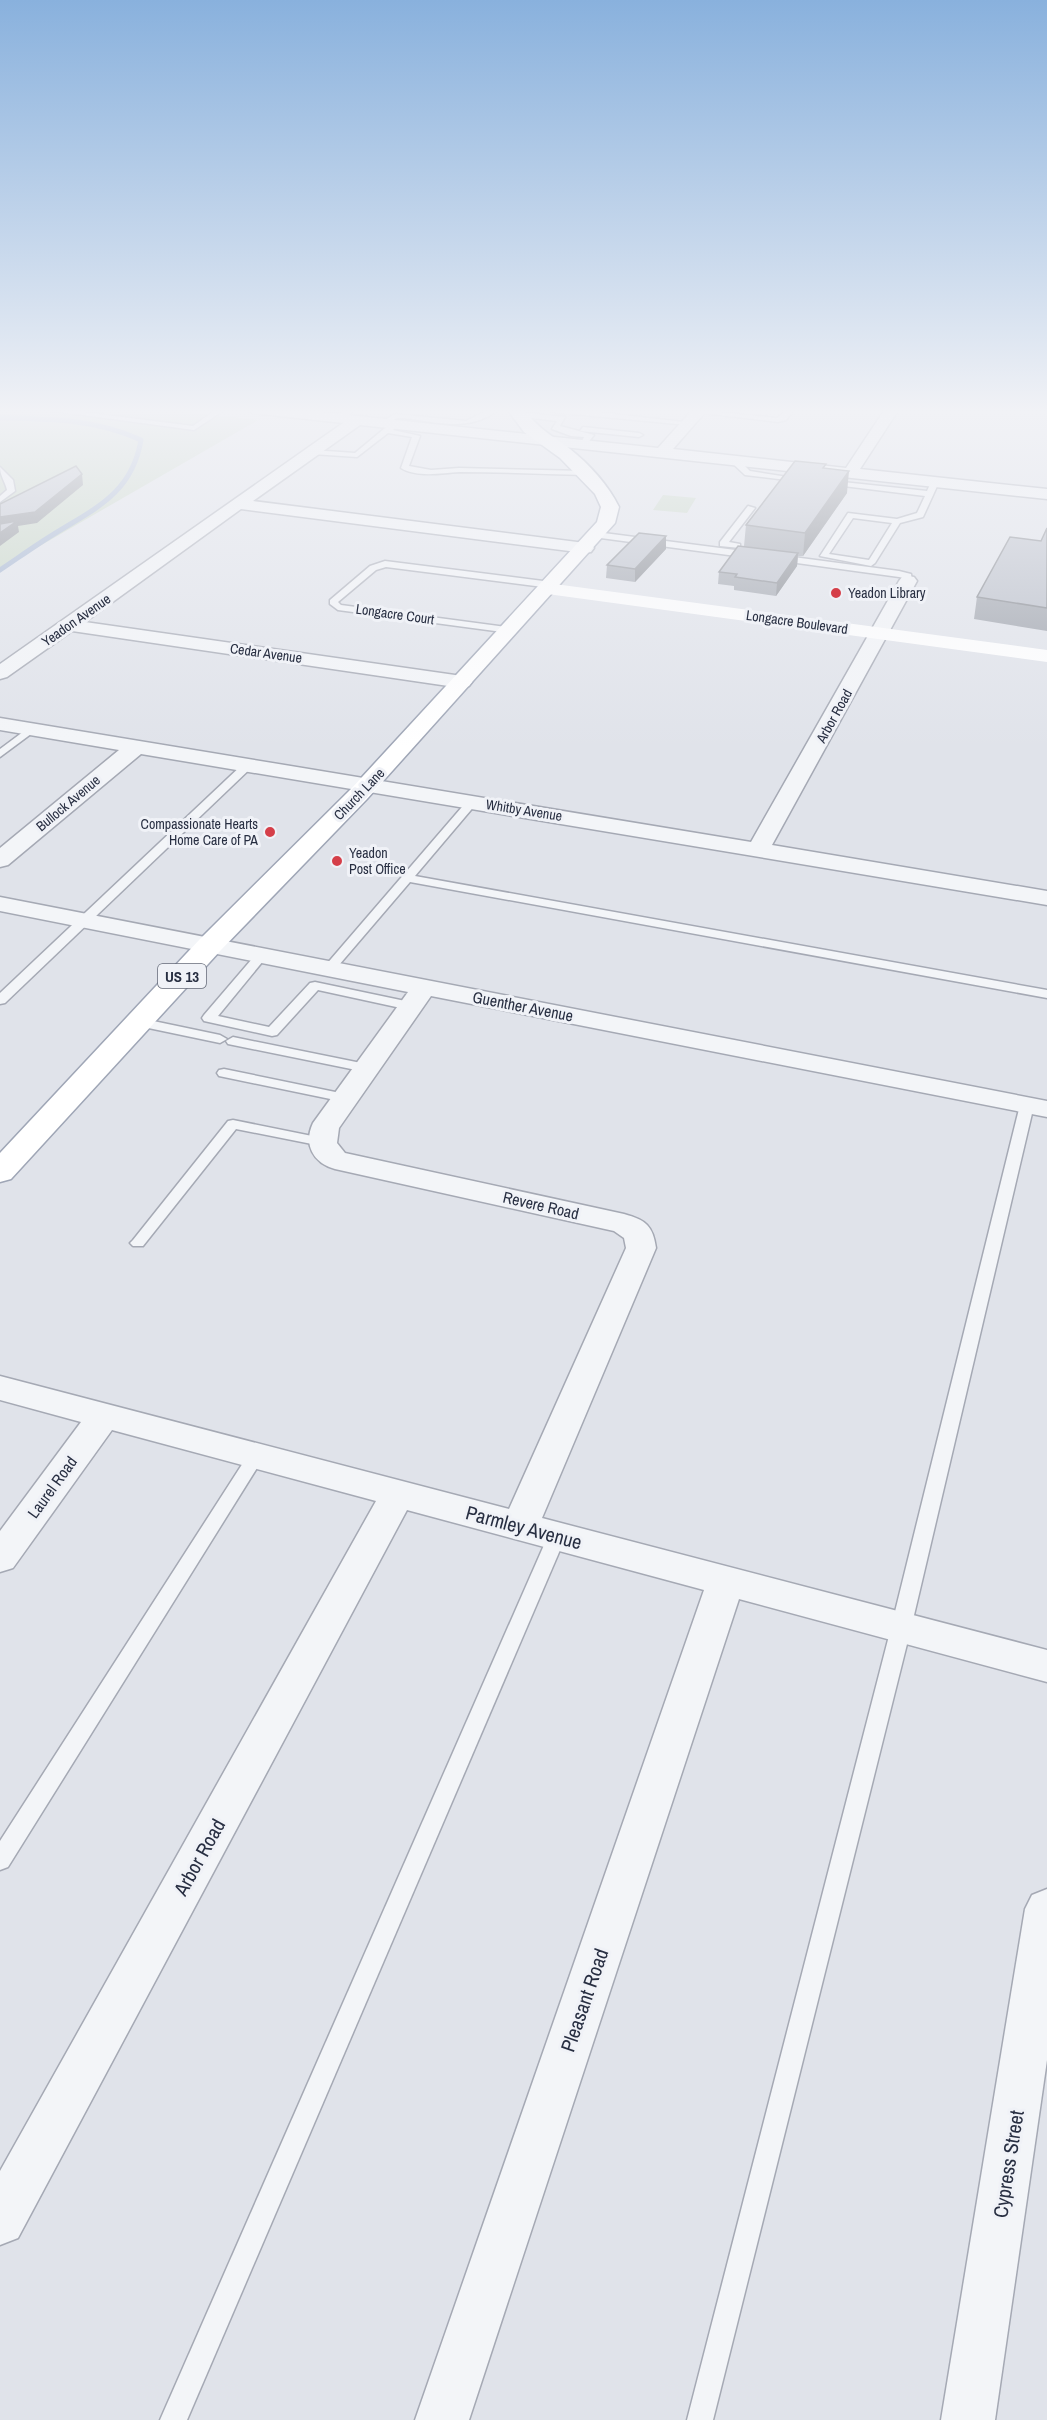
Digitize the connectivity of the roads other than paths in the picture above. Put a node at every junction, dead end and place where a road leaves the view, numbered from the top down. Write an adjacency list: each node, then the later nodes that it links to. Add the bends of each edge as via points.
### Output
1 (212, 522): 12 (street, Yeadon Avenue)
2 (409, 522): 7 (street)
3 (606, 522): 7 (main road, Church Lane / US 13)
4 (740, 522): 8 (lane, via 723,544)
5 (846, 522): 9 (lane)
6 (896, 522): 9 (lane, via 871,563)
7 (591, 541): 8 (lane); 11 (main road, Church Lane / US 13)
8 (764, 553): 9 (lane); 10 (lane, via 899,574 908,576)
9 (824, 556)
10 (908, 581): 14 (street, Arbor Road)
11 (549, 587): 13 (main road, Church Lane / US 13); 13 (lane, Longacre Court, via 385,564 373,568 333,602 338,607); 14 (main road, Longacre Boulevard)
12 (70, 625): 16 (street, Yeadon Avenue); 17 (street, Cedar Avenue)
13 (510, 630): 17 (main road, Church Lane / US 13)
14 (880, 633): 15 (main road, Longacre Boulevard); 25 (street, Arbor Road)
15 (1047, 656)
16 (0, 673)
17 (462, 682): 23 (main road, Church Lane / US 13)
18 (0, 724): 19 (street, Whitby Avenue)
19 (31, 729): 20 (street, Whitby Avenue); 21 (lane)
20 (137, 746): 22 (street, Whitby Avenue); 26 (street, Bullock Avenue)
21 (0, 754)
22 (248, 765): 23 (street, Whitby Avenue); 30 (lane)
23 (368, 785): 24 (street, Whitby Avenue); 31 (main road, Church Lane / US 13)
24 (472, 802): 25 (street, Whitby Avenue); 27 (lane)
25 (759, 849): 28 (street, Whitby Avenue)
26 (0, 860)
27 (407, 878): 33 (lane); 34 (lane)
28 (1047, 898)
29 (0, 904): 30 (street, Guenther Avenue)
30 (82, 920): 31 (street, Guenther Avenue); 36 (lane)
31 (210, 945): 32 (street, Guenther Avenue); 37 (main road, Church Lane / US 13)
32 (262, 955): 33 (street, Guenther Avenue); 35 (lane, via 209,1018 272,1032 315,986)
33 (329, 969): 35 (street, Guenther Avenue)
34 (1047, 994)
35 (417, 997): 38 (street); 41 (street, Guenther Avenue)
36 (0, 1000)
37 (139, 1022): 38 (lane); 43 (main road, Church Lane / US 13)
38 (366, 1068): 40 (street)
39 (224, 1073): 40 (lane)
40 (345, 1098): 42 (street, via 323,1130)
41 (1037, 1107): 53 (lane)
42 (322, 1142): 44 (lane, via 233,1124); 49 (street, Revere Road, via 327,1154 336,1160 624,1224 639,1233 641,1248)
43 (0, 1172)
44 (138, 1243)
45 (0, 1388): 46 (street, Parmley Avenue)
46 (104, 1416): 47 (street, Parmley Avenue); 51 (street, Laurel Road)
47 (256, 1456): 48 (street, Parmley Avenue); 55 (lane)
48 (398, 1494): 49 (street, Parmley Avenue); 57 (street, Arbor Road)
49 (520, 1526): 50 (street, Parmley Avenue)
50 (557, 1536): 52 (street, Parmley Avenue); 58 (lane)
51 (0, 1558)
52 (726, 1581): 53 (street, Parmley Avenue); 59 (street, Pleasant Road)
53 (901, 1628): 54 (street, Parmley Avenue); 60 (lane)
54 (1047, 1666)
55 (0, 1860)
56 (1047, 1909): 61 (street, Cypress Street)
57 (0, 2220)
58 (172, 2420)
59 (442, 2420)
60 (700, 2420)
61 (968, 2420)

